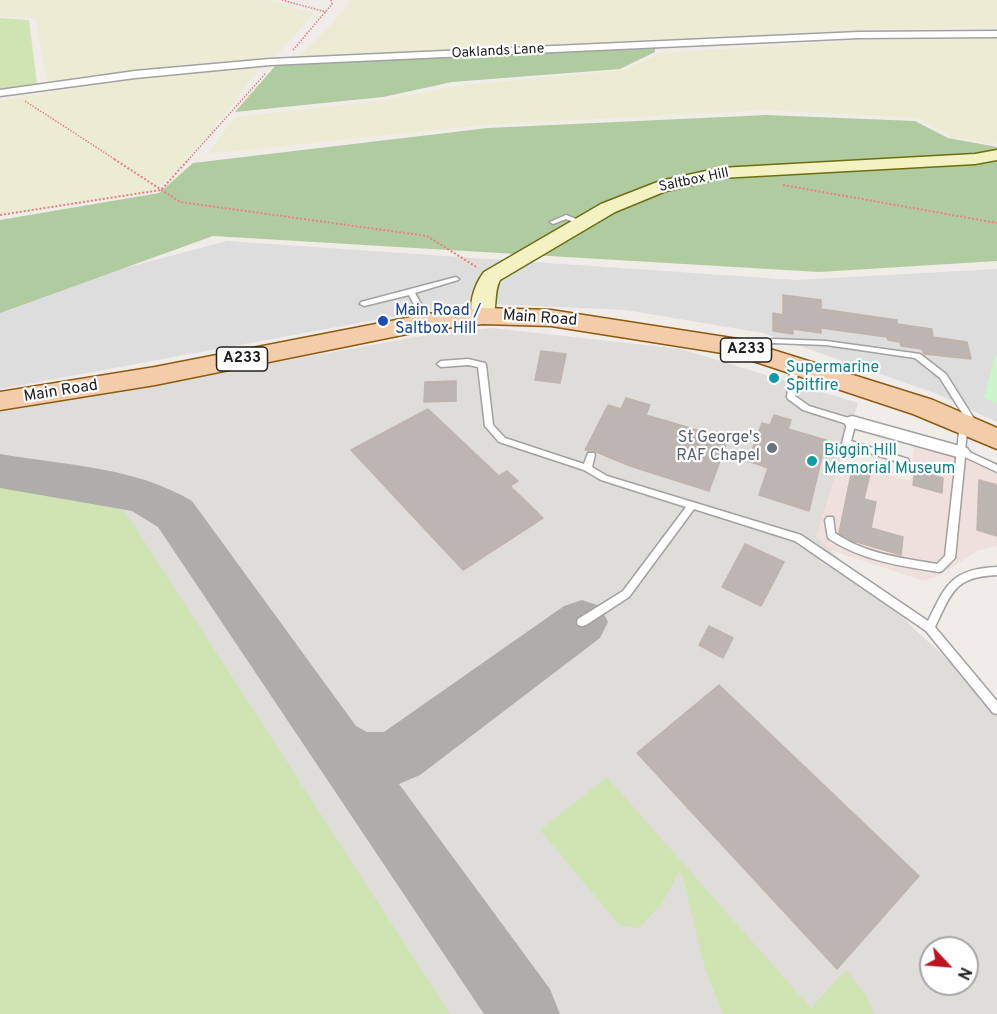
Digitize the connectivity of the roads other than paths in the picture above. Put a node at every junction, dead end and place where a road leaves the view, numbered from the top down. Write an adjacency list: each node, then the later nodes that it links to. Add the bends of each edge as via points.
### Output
1 (997, 34): 2 (street, Oaklands Lane, via 859,35 276,62 211,66)
2 (0, 93)
3 (997, 155): 5 (street, Saltbox Hill, via 720,173 660,187)
4 (553, 222): 5 (lane, via 566,217)
5 (582, 223): 9 (street, Saltbox Hill, via 491,276 484,290)
6 (456, 279): 7 (lane)
7 (411, 292): 8 (lane); 10 (lane)
8 (364, 304)
9 (483, 316): 10 (main road, Main Road / A233); 11 (main road, Main Road / A233, via 550,318)
10 (428, 322): 14 (main road, Main Road / A233, via 155,376)
11 (746, 350): 13 (main road, Main Road / A233); 16 (lane, via 773,341 826,343 917,356 943,376)
12 (441, 364): 20 (lane, via 482,365 489,426 502,440)
13 (795, 364): 15 (lane, via 791,397 806,408); 16 (main road, Main Road / A233, via 923,407)
14 (0, 401)
15 (852, 422): 17 (street); 19 (lane, via 846,443)
16 (979, 431): 17 (lane)
17 (961, 452): 21 (lane); 23 (lane, via 950,558 939,568 843,545 831,535)
18 (591, 455): 20 (lane)
19 (905, 461)
20 (587, 468): 22 (lane, via 604,478)
21 (997, 469)
22 (692, 505): 25 (lane, via 626,594); 26 (lane, via 798,538)
23 (830, 520)
24 (997, 571): 26 (lane, via 974,571 952,584)
25 (582, 622)
26 (930, 628): 27 (lane)
27 (997, 709)

